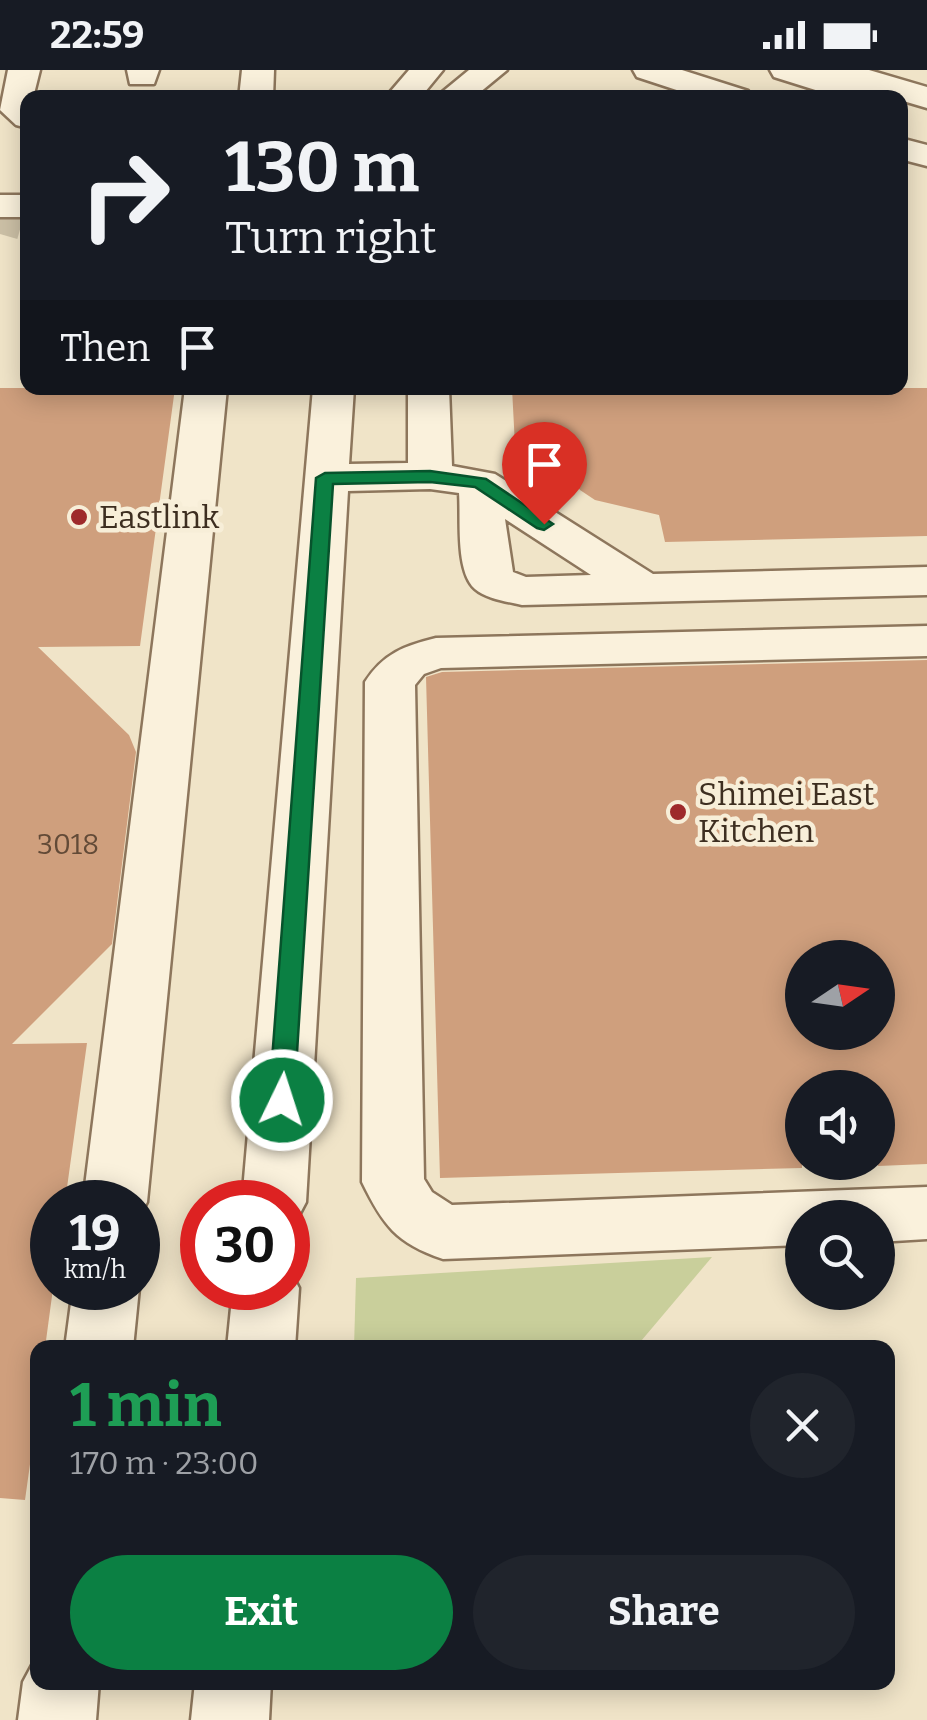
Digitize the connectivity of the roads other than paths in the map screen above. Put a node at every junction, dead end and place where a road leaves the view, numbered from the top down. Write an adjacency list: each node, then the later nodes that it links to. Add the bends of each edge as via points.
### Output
1 (24, 70): 12 (street, via 14,106)
2 (428, 70): 7 (street)
3 (490, 70): 8 (street)
4 (648, 70): 9 (street)
5 (786, 70): 10 (street)
6 (834, 70): 11 (street)
7 (409, 90)
8 (463, 90)
9 (711, 90)
10 (850, 90)
11 (900, 90)
12 (20, 111)
13 (205, 395): 22 (street)
14 (332, 395): 17 (street)
15 (429, 395): 16 (street)
16 (430, 476): 17 (street); 18 (street)
17 (325, 478): 23 (street)
18 (480, 482): 20 (street); 20 (street, via 493,580 522,591)
19 (927, 582): 20 (street)
20 (640, 586)
21 (927, 641): 26 (street, via 436,653 407,663 390,682 393,1182 410,1211 443,1232)
22 (117, 1180)
23 (276, 1180)
24 (927, 1213): 25 (street)
25 (895, 1214)
26 (785, 1219)
27 (103, 1310): 29 (street)
28 (264, 1310): 30 (street)
29 (100, 1340)
30 (262, 1340)
31 (60, 1690): 33 (street)
32 (232, 1690): 34 (street)
33 (57, 1720)
34 (230, 1720)

